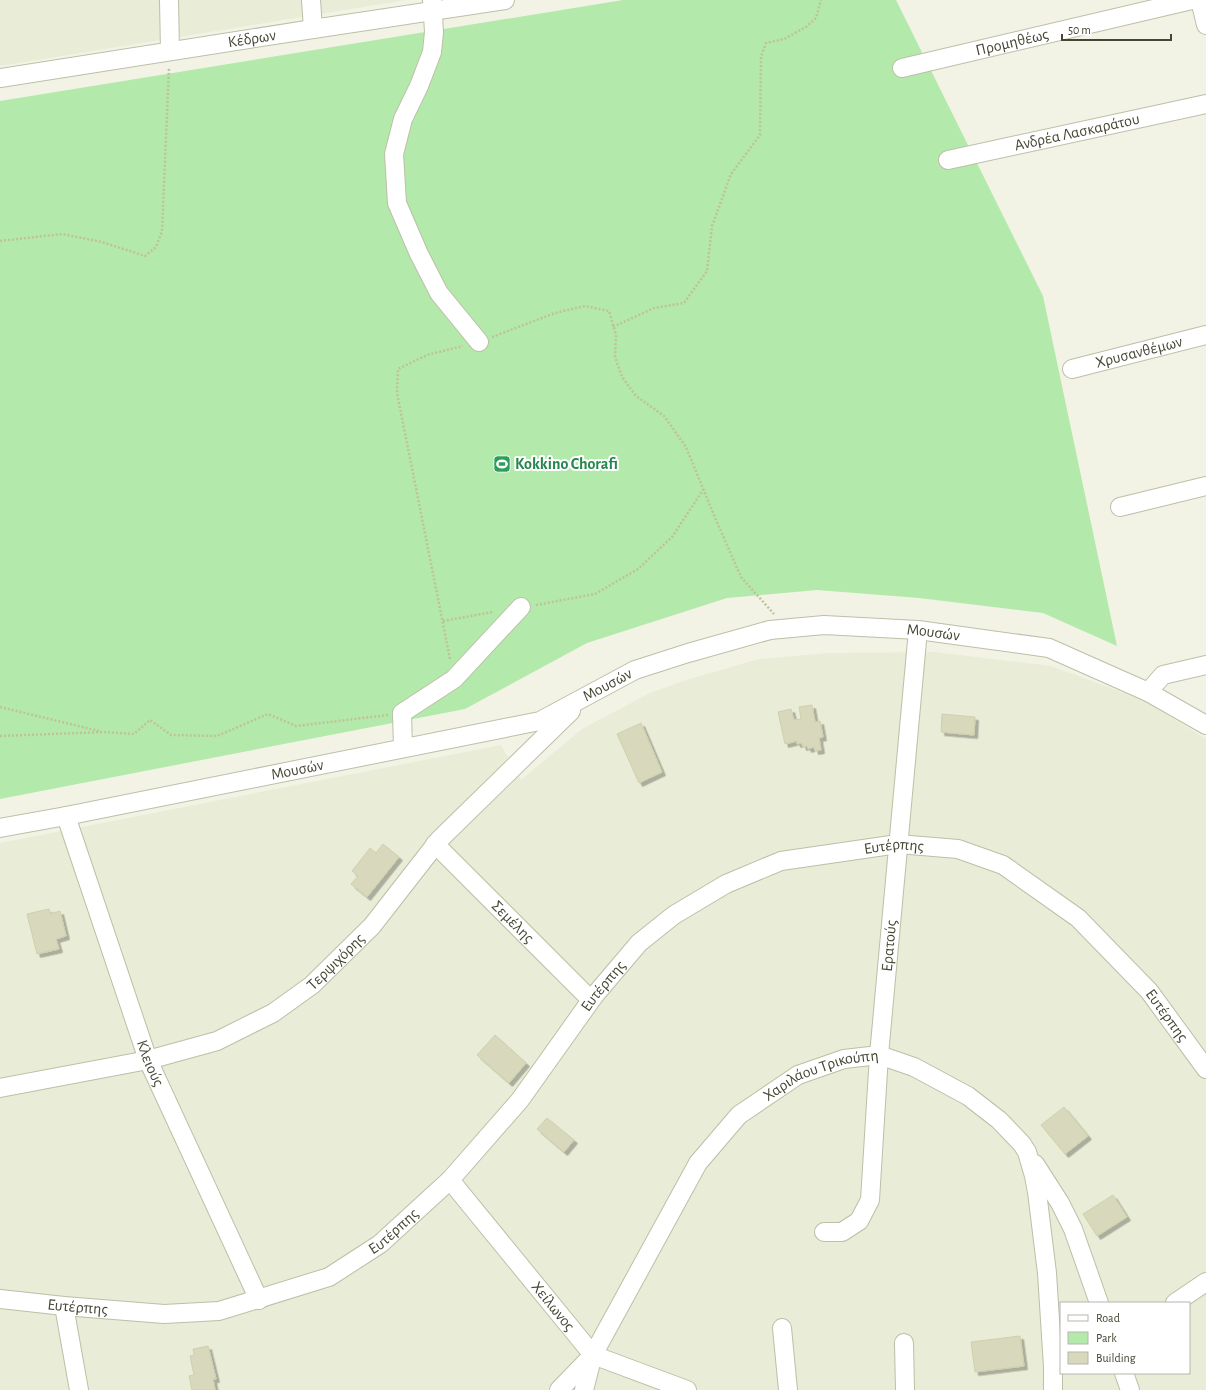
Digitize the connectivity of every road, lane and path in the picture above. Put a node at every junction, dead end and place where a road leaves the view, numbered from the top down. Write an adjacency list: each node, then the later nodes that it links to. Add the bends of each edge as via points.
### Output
1 (169, 0): 10 (street)
2 (311, 0): 9 (street)
3 (505, 0): 7 (street, Κέδρων)
4 (821, 0): 16 (path, via 816,18 806,27 784,39 766,43 761,57 760,135 731,174 712,226 707,271 684,303 654,308)
5 (1192, 0): 11 (street, Προμηθέως)
6 (1200, 0): 8 (street)
7 (432, 6): 9 (street, Κέδρων); 18 (street, via 432,52 403,119 394,154 397,203 439,293)
8 (1206, 25)
9 (313, 29): 10 (street, Κέδρων)
10 (170, 51): 12 (street, Κέδρων); 15 (path, via 162,230 156,247 145,256 102,242 62,234)
11 (902, 68)
12 (0, 78)
13 (1206, 104): 14 (street, Ανδρέα Λασκαράτου)
14 (948, 160)
15 (0, 241)
16 (613, 328): 18 (path, via 609,312 585,306 555,313); 21 (path, via 616,335 615,357 622,377 636,396 669,422 686,447)
17 (1206, 336): 19 (street, Χρυσανθέμων)
18 (479, 342): 24 (path, via 427,355 398,369 397,393)
19 (1072, 369)
20 (1206, 486): 22 (street)
21 (704, 490): 23 (path, via 672,537 638,569 595,594); 25 (path, via 741,577)
22 (1120, 508)
23 (521, 607): 24 (path); 28 (street)
24 (443, 621): 28 (path)
25 (787, 629): 26 (street, Μουσών, via 824,625); 30 (street, Μουσών, via 770,630 635,670)
26 (918, 630): 29 (street, Μουσών, via 1048,648); 41 (street, Ερατούς)
27 (1206, 665): 29 (street, via 1163,675)
28 (454, 679): 32 (street)
29 (1148, 692): 33 (street, Μουσών)
30 (586, 697): 34 (street, Τερψιχόρης)
31 (0, 707): 35 (path)
32 (402, 713): 35 (path, via 296,726 268,714 217,736 171,735 150,720 134,734); 37 (street)
33 (1206, 725)
34 (543, 728): 37 (street, Μουσών); 40 (street, Τερψιχόρης)
35 (104, 732): 36 (path)
36 (0, 736)
37 (403, 748): 38 (street, Μουσών)
38 (66, 816): 39 (street, Μουσών); 44 (street, Κλειούς)
39 (0, 828)
40 (436, 844): 42 (street, Σεμέλης); 44 (street, Τερψιχόρης, via 372,926 312,985 273,1013 217,1041)
41 (898, 844): 42 (street, Ευτέρπης, via 781,861 726,884 674,915 639,943); 43 (street, Ερατούς); 45 (street, Ευτέρπης, via 958,849 1003,865 1078,918 1150,991)
42 (590, 1000): 48 (street, Ευτέρπης, via 520,1100)
43 (879, 1055): 47 (street, Χαριλάου Τρικούπη, via 914,1067 968,1096 999,1120); 49 (street, Ερατούς, via 870,1200 860,1221 842,1232); 58 (street, Χαριλάου Τρικούπη, via 844,1059 798,1075 739,1115 698,1163)
44 (148, 1060): 46 (street, Τερψιχόρης); 52 (street, Κλειούς)
45 (1205, 1066)
46 (0, 1088)
47 (1027, 1152): 53 (street, via 1060,1202); 66 (street, Χαριλάου Τρικούπη, via 1035,1181 1047,1266)
48 (450, 1180): 52 (street, Ευτέρπης, via 380,1244 328,1277); 58 (street, Χείλωνος)
49 (824, 1232)
50 (1206, 1282): 54 (street)
51 (0, 1299): 55 (street, Ευτέρπης)
52 (259, 1300): 55 (street, Ευτέρπης, via 219,1311 164,1314)
53 (1099, 1302)
54 (1176, 1302)
55 (64, 1306): 60 (street)
56 (782, 1328): 64 (street)
57 (904, 1343): 65 (street)
58 (593, 1355): 61 (street); 62 (street, Χαριλάου Τρικούπη); 63 (street)
59 (1124, 1374): 67 (street)
60 (79, 1390)
61 (559, 1390)
62 (584, 1390)
63 (687, 1390)
64 (788, 1390)
65 (905, 1390)
66 (1053, 1390)
67 (1130, 1390)

